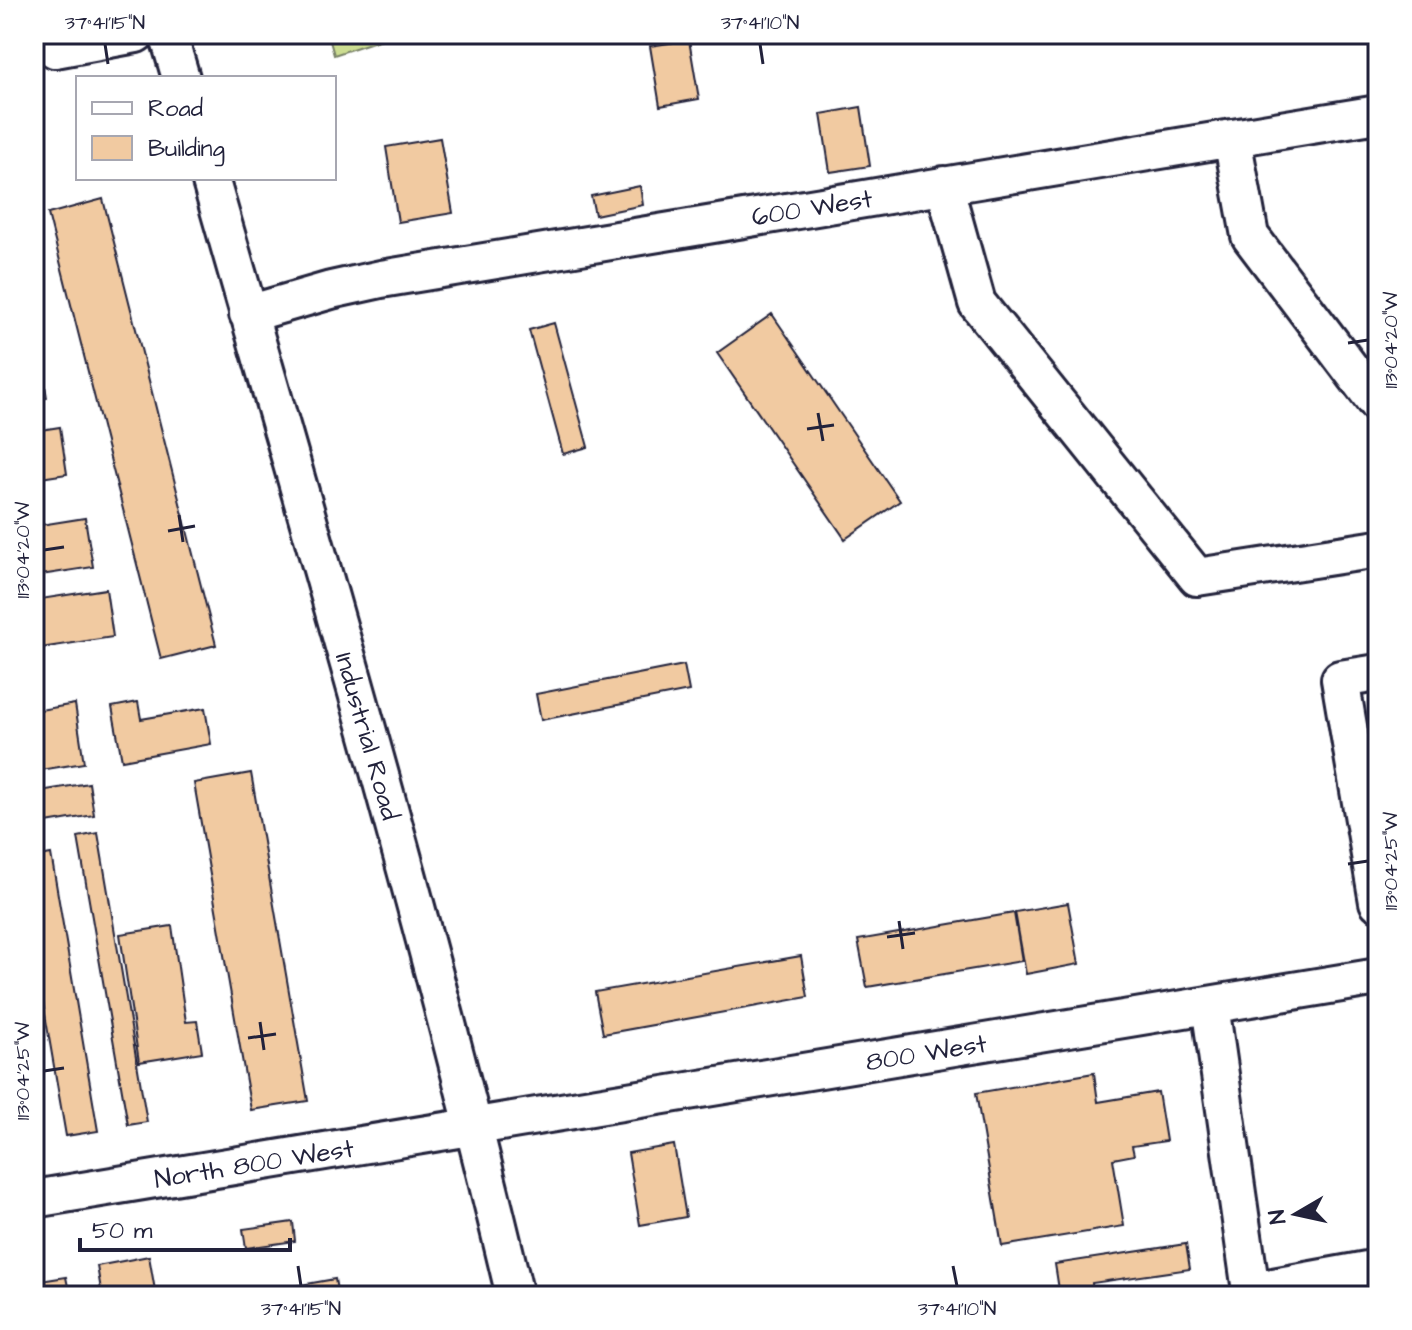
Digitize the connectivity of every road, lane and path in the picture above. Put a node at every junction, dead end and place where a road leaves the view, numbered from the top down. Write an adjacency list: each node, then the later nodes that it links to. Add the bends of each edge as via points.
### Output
1 (35, 34): 2 (street, via 55,49)
2 (136, 34)
3 (168, 34): 4 (street)
4 (180, 76)
5 (1378, 114): 6 (street, 600 West)
6 (1232, 138): 8 (street, 600 West); 10 (street, via 1250,236)
7 (211, 180): 9 (street, Industrial Road)
8 (944, 185): 9 (street, 600 West, via 381,279); 11 (street, via 977,303 1197,577)
9 (248, 314): 16 (street, Industrial Road)
10 (1378, 405)
11 (1378, 549)
12 (1378, 673): 13 (street, via 1340,679)
13 (1378, 902)
14 (1378, 977): 15 (street, 800 West)
15 (1210, 1005): 16 (street, 800 West); 19 (street)
16 (475, 1126): 17 (street, North 800 West); 20 (street, Industrial Road)
17 (34, 1199)
18 (1378, 1268): 19 (street)
19 (1249, 1293)
20 (515, 1296)

